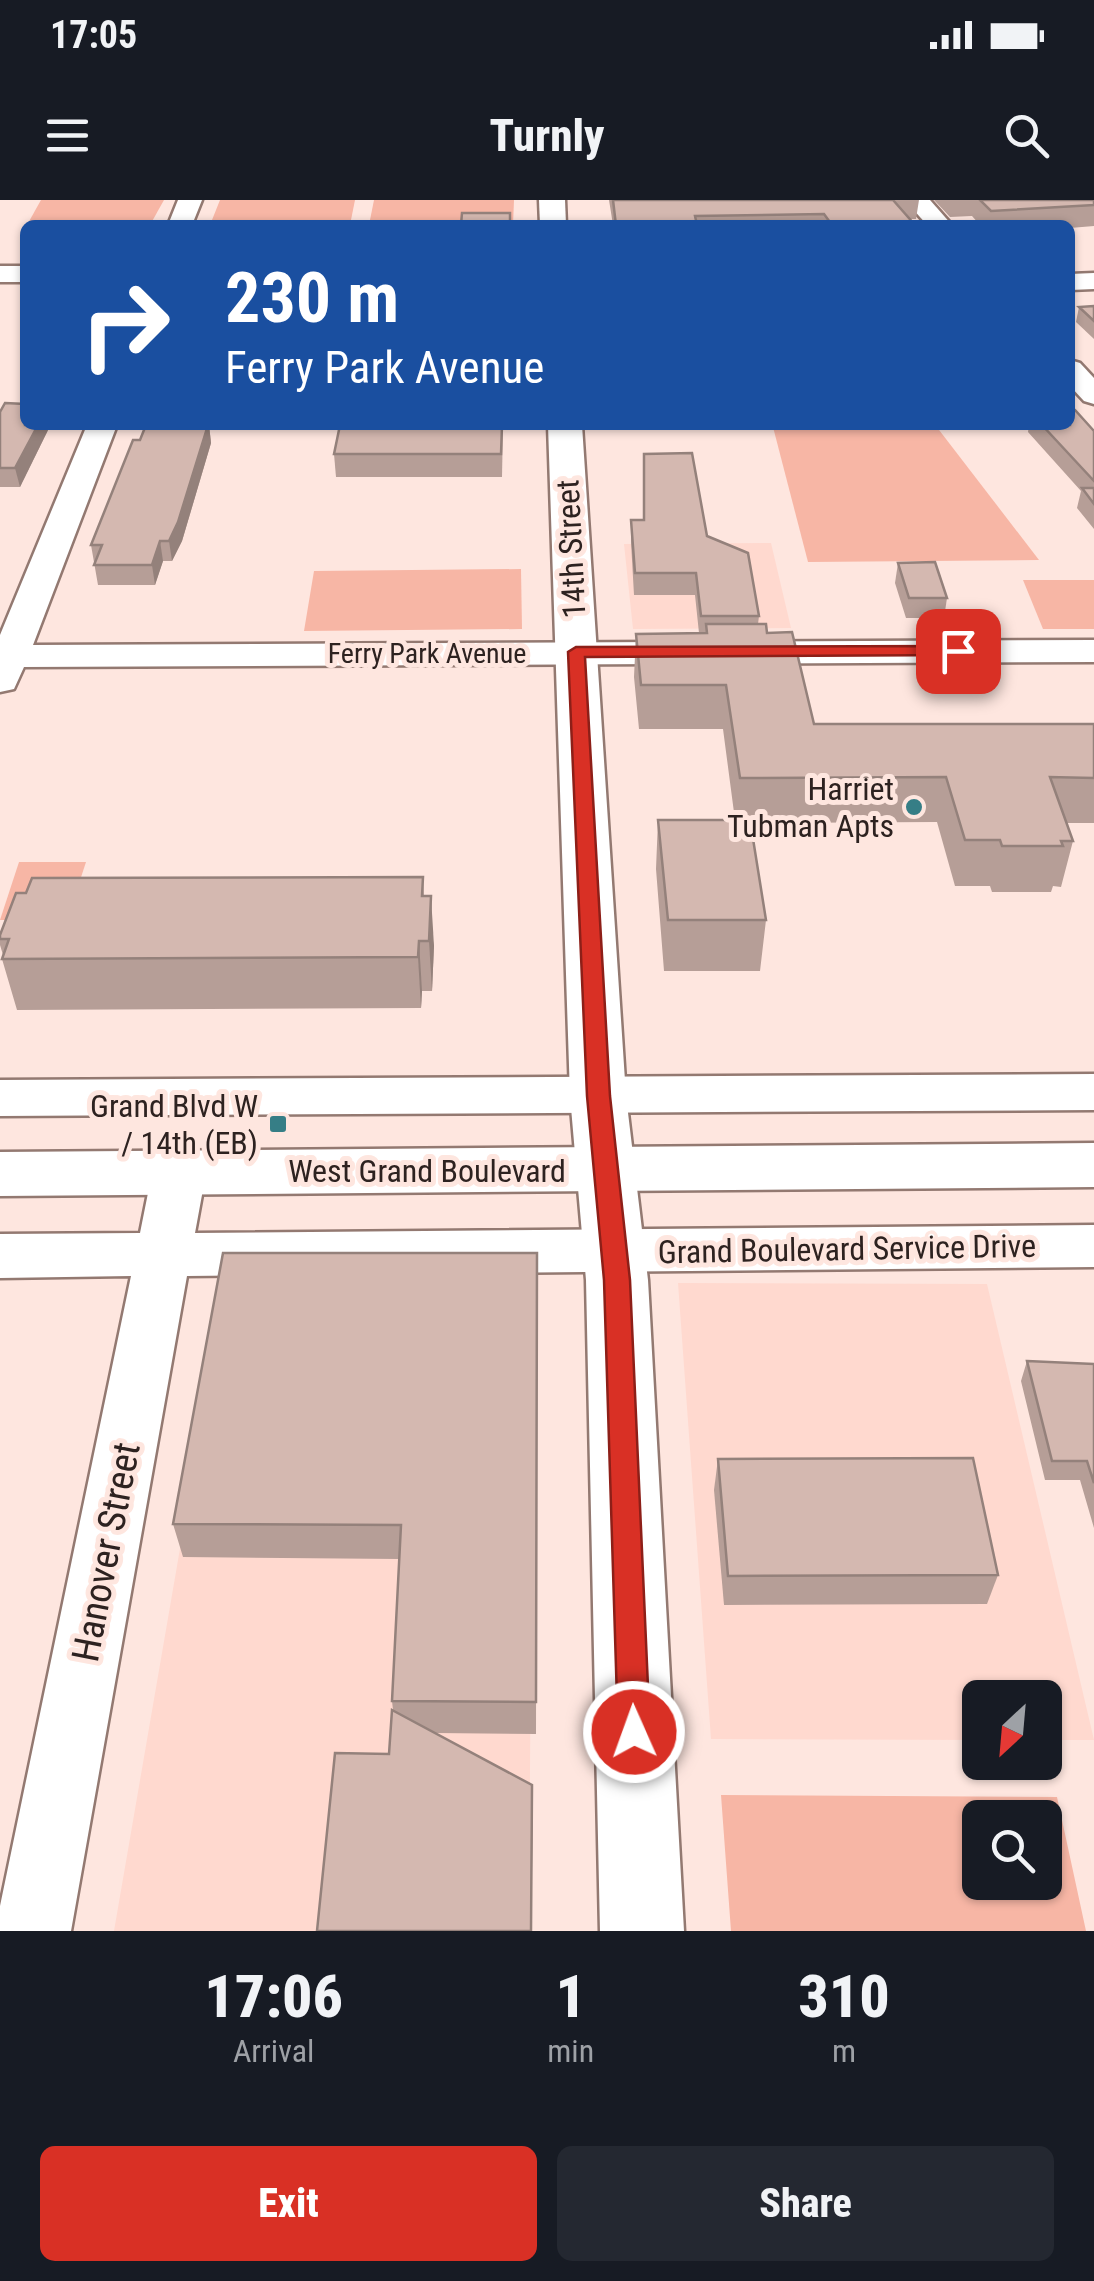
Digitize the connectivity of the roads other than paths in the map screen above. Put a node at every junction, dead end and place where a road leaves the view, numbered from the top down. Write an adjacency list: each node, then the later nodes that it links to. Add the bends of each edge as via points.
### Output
1 (917, 200): 2 (street)
2 (935, 220)
3 (1075, 374): 4 (street)
4 (1094, 395)
5 (100, 430): 9 (street)
6 (565, 430): 8 (street, 14th Street)
7 (1094, 651): 8 (street, Ferry Park Avenue)
8 (576, 652): 9 (street, Ferry Park Avenue); 11 (street, 14th Street)
9 (4, 664)
10 (1094, 1092): 11 (street)
11 (598, 1096): 12 (street); 14 (street, 14th Street)
12 (0, 1098)
13 (1094, 1165): 14 (street, West Grand Boulevard)
14 (608, 1170): 15 (street, West Grand Boulevard); 18 (street, 14th Street)
15 (180, 1173): 16 (street, West Grand Boulevard); 19 (street, Hanover Street)
16 (3, 1186)
17 (1094, 1246): 18 (street, Grand Boulevard Service Drive)
18 (615, 1250): 19 (street, Grand Boulevard Service Drive); 22 (street, 14th Street)
19 (164, 1255): 20 (street, Grand Boulevard Service Drive); 21 (street, Hanover Street)
20 (0, 1256)
21 (32, 1931)
22 (642, 1931)

